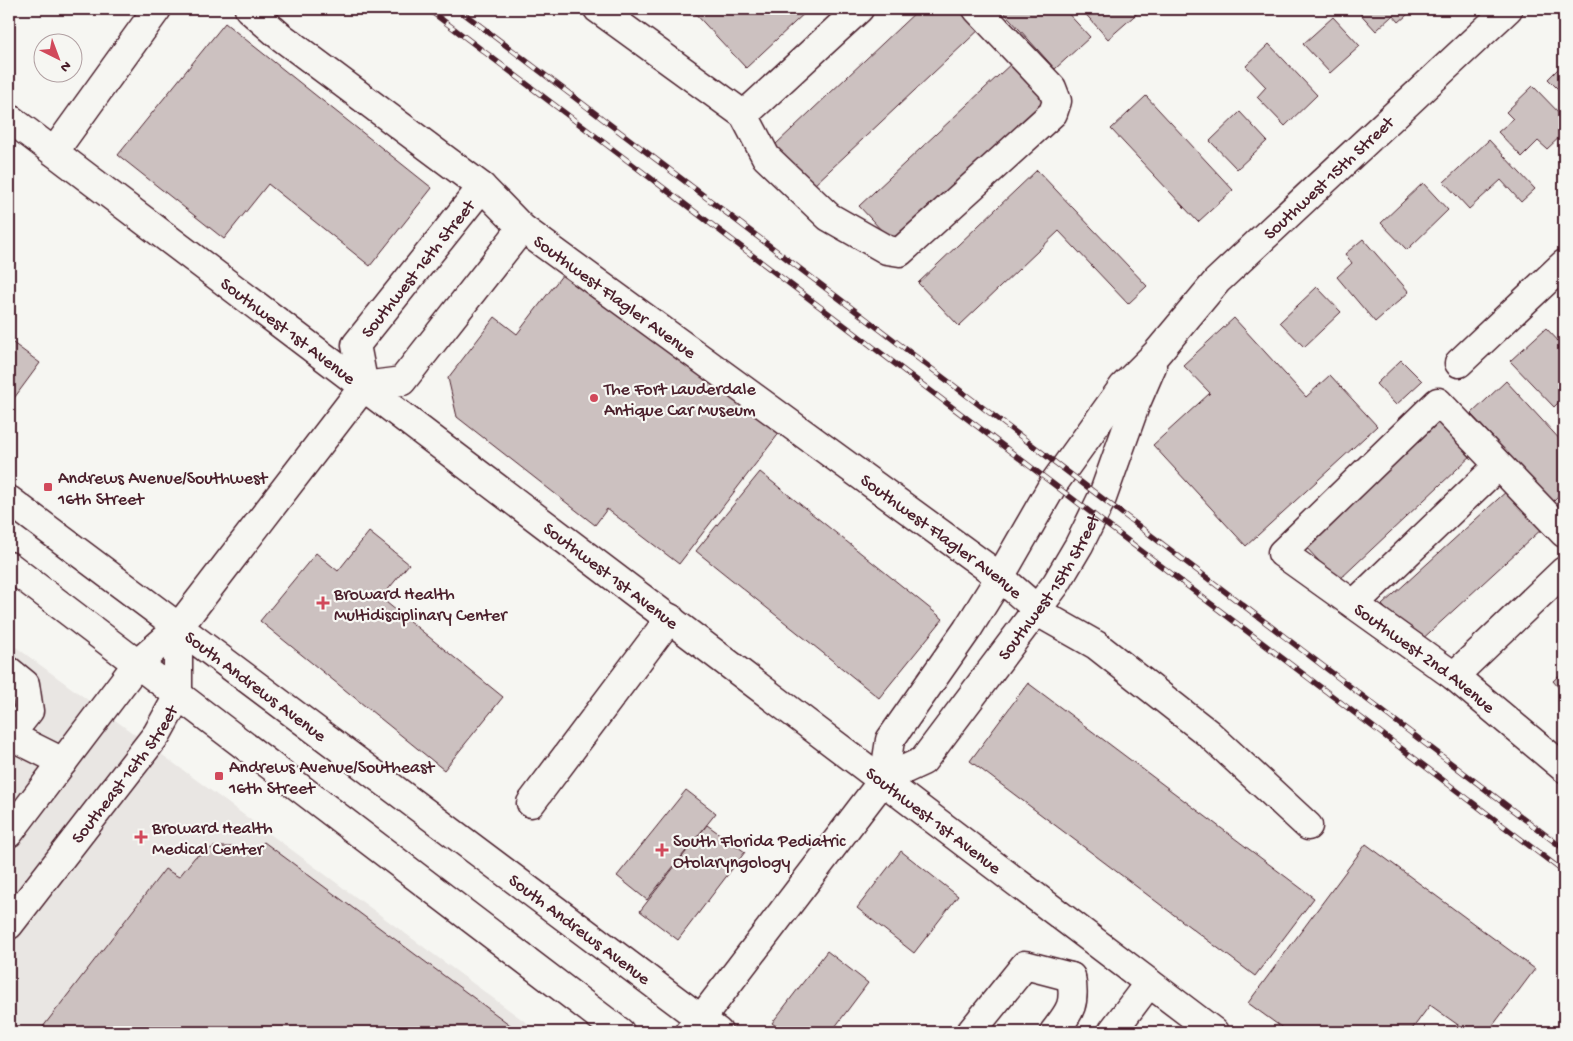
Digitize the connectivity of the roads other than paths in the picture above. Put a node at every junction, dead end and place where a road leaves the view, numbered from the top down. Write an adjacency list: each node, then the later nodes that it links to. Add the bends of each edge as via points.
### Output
1 (156, 9): 9 (street)
2 (249, 9): 10 (street, Southwest Flagler Avenue, via 280,36)
3 (598, 9): 7 (street)
4 (859, 9): 7 (street)
5 (977, 9): 7 (street, via 1052,88 1057,101 1053,114 900,252 887,250 829,217 766,157)
6 (1508, 9): 13 (street, Southwest 15th Street, via 1217,281)
7 (744, 115)
8 (9, 118): 9 (street, Southwest 1st Avenue)
9 (54, 152): 15 (street, Southwest 1st Avenue)
10 (482, 187): 11 (street, Southwest Flagler Avenue); 15 (street, Southwest 16th Street, via 356,345)
11 (522, 228): 15 (street, via 402,381); 21 (street, Southwest Flagler Avenue)
12 (1564, 264): 14 (street)
13 (1157, 353): 21 (street, Southwest 15th Street, via 1123,387 1054,483); 23 (street, Southwest 15th Street, via 1094,516)
14 (1459, 363)
15 (364, 386): 24 (street, Southwest 1st Avenue); 25 (street)
16 (1498, 466): 18 (street); 22 (street); 22 (street, Southwest 2nd Avenue, via 1438,402 1282,554)
17 (9, 500): 25 (street, South Andrews Avenue)
18 (1564, 533)
19 (9, 566): 26 (street)
20 (1564, 571): 28 (street)
21 (1000, 577): 23 (street, Southwest Flagler Avenue); 33 (street, Southwest 15th Street, via 968,630 890,740)
22 (1354, 604): 28 (street, Southwest 2nd Avenue)
23 (1037, 610): 33 (street, Southwest 15th Street, via 923,761); 35 (street, Southwest Flagler Avenue, via 1096,645 1210,734)
24 (670, 618): 33 (street, Southwest 1st Avenue); 34 (street)
25 (178, 628): 26 (street); 29 (street, Southeast 16th Street); 41 (street, South Andrews Avenue)
26 (137, 664): 29 (street); 31 (street)
27 (9, 671): 30 (street, via 25,684 29,711)
28 (1454, 676): 32 (street, Southwest 2nd Avenue)
29 (178, 696): 37 (street, Southeast 16th Street, via 157,734); 42 (street)
30 (9, 735): 31 (street)
31 (63, 762): 36 (street)
32 (1564, 768)
33 (884, 779): 38 (street, Southwest 1st Avenue); 41 (street, Southwest 15th Street)
34 (531, 803)
35 (1308, 826)
36 (9, 833)
37 (12, 913)
38 (1102, 948): 39 (street); 40 (street, Southwest 1st Avenue)
39 (1071, 977): 43 (street, via 1025,966); 44 (street, via 1075,997 1068,1014)
40 (1149, 983): 45 (street); 46 (street, Southwest 1st Avenue)
41 (703, 1028)
42 (620, 1032)
43 (971, 1032)
44 (1054, 1032)
45 (1112, 1032)
46 (1214, 1032)

